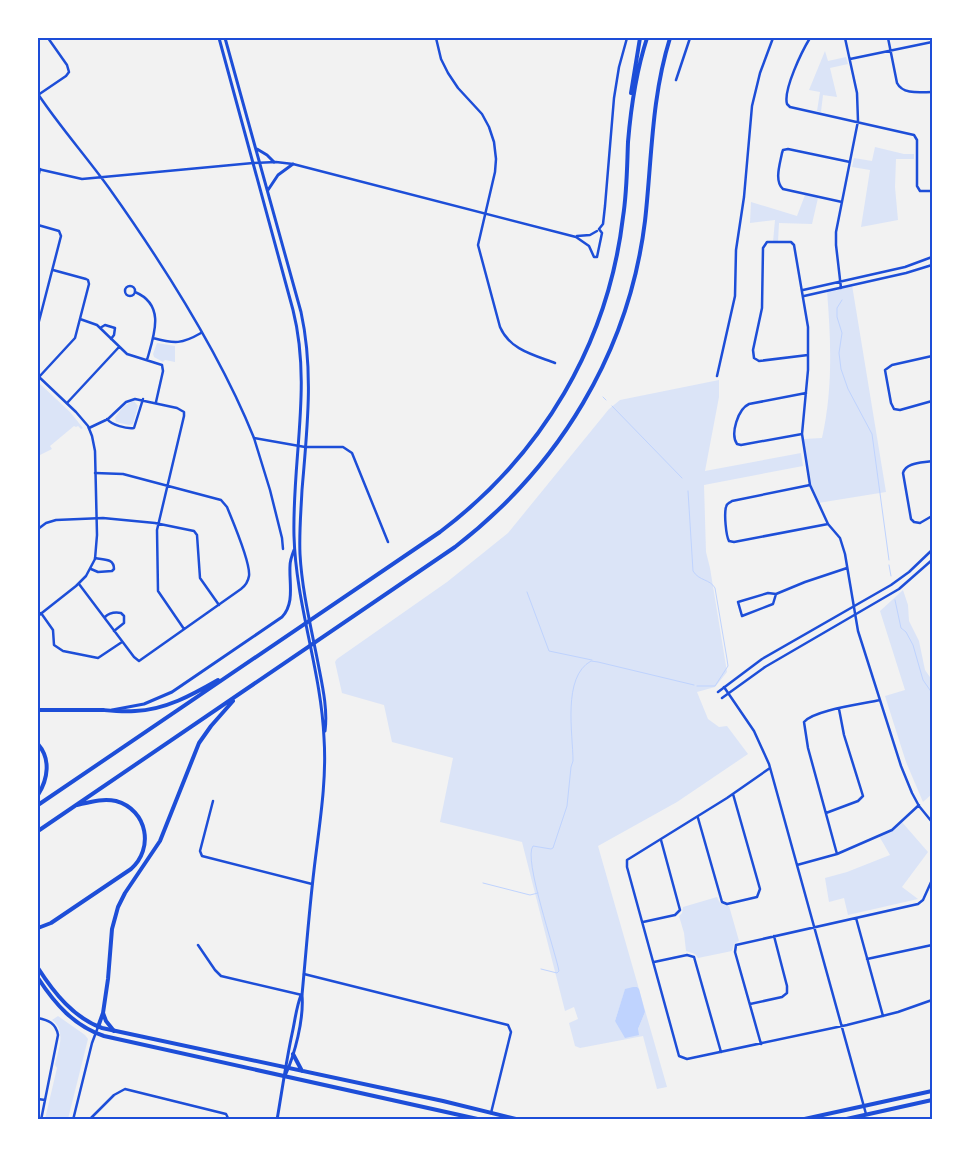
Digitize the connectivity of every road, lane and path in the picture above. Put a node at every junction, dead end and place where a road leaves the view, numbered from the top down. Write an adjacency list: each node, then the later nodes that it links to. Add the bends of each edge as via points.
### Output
1 (48, 38): 19 (street, via 68,65 69,72)
2 (218, 38): 26 (main road)
3 (225, 38): 22 (main road)
4 (436, 38): 34 (street, via 448,73 482,114 494,139 496,168)
5 (627, 38): 36 (street, via 617,81 605,212)
6 (640, 38): 21 (main road)
7 (647, 38): 21 (main road, via 635,86)
8 (670, 38): 102 (main road, via 655,100 645,220 633,283 606,361 569,427 520,489 475,532)
9 (690, 38): 17 (street)
10 (774, 38): 58 (street, via 760,73 752,106 736,250 735,296)
11 (810, 38): 20 (street, via 792,77 787,104)
12 (845, 38): 16 (street)
13 (888, 38): 15 (street)
14 (932, 42): 15 (street)
15 (891, 51): 16 (street); 18 (street, via 900,88)
16 (850, 59): 20 (street, via 857,93)
17 (676, 80)
18 (932, 92)
19 (38, 95): 30 (street)
20 (858, 121): 25 (street); 32 (street, via 916,137 916,186 920,192)
21 (628, 140): 98 (main road, via 622,229 606,298 577,372 539,433 503,476 454,521)
22 (256, 149): 23 (main road); 24 (main road)
23 (260, 162): 24 (street); 26 (street); 31 (main road)
24 (274, 162): 27 (street)
25 (850, 162): 33 (street); 33 (street, via 788,149 782,153 778,181 783,189)
26 (253, 163): 30 (street); 68 (main road, via 299,339 302,385)
27 (292, 164): 31 (main road, via 278,175); 34 (street)
28 (39, 169): 29 (street); 30 (street, via 75,178)
29 (38, 178)
30 (101, 178): 49 (street)
31 (268, 191): 69 (main road, via 306,342 309,382)
32 (932, 191)
33 (842, 202): 41 (street, via 836,232)
34 (485, 213): 37 (street); 56 (street, via 478,247 502,332 517,348)
35 (38, 225): 40 (street, via 61,233)
36 (598, 230): 37 (street); 37 (street, via 602,233 597,257)
37 (576, 237)
38 (932, 257): 41 (street, via 905,267)
39 (932, 265): 42 (street)
40 (53, 270): 46 (street, via 88,280); 47 (street)
41 (840, 281): 42 (street); 43 (street)
42 (841, 288): 45 (street)
43 (803, 290): 45 (street); 53 (street, via 794,245 791,242 767,242 762,248 762,308 754,358 759,362)
44 (135, 292): 44 (street, via 131,286 126,289 128,296); 50 (street, via 153,309 156,324)
45 (804, 296): 53 (street)
46 (80, 319): 48 (street, via 94,322); 57 (street, via 75,340)
47 (38, 325)
48 (100, 328): 51 (street); 51 (street, via 104,325 115,328)
49 (201, 333): 50 (street, via 179,343); 67 (street)
50 (153, 338): 55 (street)
51 (112, 339): 52 (street)
52 (119, 347): 55 (street, via 128,355); 63 (street)
53 (808, 355): 59 (street)
54 (932, 356): 61 (street, via 892,365 885,370 894,409)
55 (148, 360): 62 (street, via 164,368)
56 (555, 363)
57 (38, 376): 63 (street)
58 (717, 376)
59 (806, 394): 66 (street); 66 (street, via 744,407 734,440 742,445)
60 (143, 399): 62 (street); 64 (street, via 128,401); 64 (street, via 134,428)
61 (932, 401)
62 (156, 402): 72 (street, via 180,408 184,413)
63 (67, 403): 65 (street)
64 (107, 419): 65 (street)
65 (89, 428): 71 (street, via 95,444)
66 (802, 434): 73 (street)
67 (254, 438): 68 (street); 81 (street, via 274,504)
68 (298, 446): 69 (street); 80 (main road)
69 (305, 447): 79 (street, via 342,447 352,454); 108 (main road, via 300,546 302,578 325,708)
70 (932, 461): 74 (street, via 909,465 902,473 911,519 920,523)
71 (95, 473): 72 (street, via 123,474); 75 (street)
72 (167, 485): 76 (street); 89 (street, via 218,498 228,507 249,576 244,586)
73 (810, 485): 77 (street); 77 (street, via 727,504 727,537 734,542)
74 (932, 516)
75 (96, 519): 76 (street); 78 (street, via 56,520); 83 (street)
76 (158, 523): 89 (street, via 197,533 200,578); 95 (street, via 158,591)
77 (828, 524): 85 (street, via 840,538)
78 (38, 529)
79 (388, 542)
80 (295, 547): 107 (main road, via 290,562 290,604 285,615 168,694 134,706); 108 (main road)
81 (283, 549)
82 (932, 550): 90 (street, via 900,579)
83 (95, 558): 86 (street); 86 (street, via 112,561 114,569 102,572)
84 (932, 560): 92 (street, via 904,586)
85 (847, 568): 88 (street); 90 (street)
86 (91, 569): 87 (street)
87 (79, 584): 91 (street); 94 (street)
88 (776, 594): 88 (street, via 768,593 738,602 742,616 773,604)
89 (219, 605): 95 (street)
90 (854, 607): 92 (street); 99 (street, via 768,655)
91 (41, 613): 93 (street); 97 (street, via 52,628 55,647 63,651 98,658)
92 (855, 614): 101 (street, via 765,667); 104 (street)
93 (38, 616)
94 (104, 617): 96 (street); 96 (street, via 114,613 124,616 124,623)
95 (184, 630): 97 (street, via 140,660 135,659)
96 (114, 631): 97 (street)
97 (122, 642)
98 (237, 669): 107 (main road, via 170,704 138,711); 114 (main road)
99 (724, 687): 100 (street); 101 (street)
100 (718, 692)
101 (729, 693): 103 (street); 110 (street, via 754,731)
102 (237, 696): 115 (main road); 141 (main road, via 199,743 160,841 118,907 112,929)
103 (722, 698)
104 (880, 700): 105 (street); 116 (street, via 901,766)
105 (839, 709): 117 (street, via 844,735 864,794 860,800); 117 (street, via 817,714 806,719 804,724)
106 (38, 710): 107 (main road)
107 (103, 710)
108 (324, 736): 125 (main road, via 322,798)
109 (38, 744): 112 (main road, via 47,766)
110 (770, 768): 111 (street); 123 (street)
111 (733, 794): 118 (street); 118 (street, via 759,887 756,897 727,904 722,902)
112 (38, 795)
113 (213, 801): 125 (street, via 200,851 202,856)
114 (38, 805)
115 (75, 805): 120 (main road); 129 (main road, via 109,800 128,806 143,825 146,836 144,848 140,859 130,870 52,923)
116 (919, 805): 119 (street); 122 (street, via 892,830)
117 (826, 814): 122 (street)
118 (698, 817): 121 (street)
119 (932, 822)
120 (38, 831)
121 (661, 839): 127 (street, via 627,861); 127 (street, via 680,910 675,915)
122 (837, 854): 123 (street)
123 (797, 865): 128 (street)
124 (932, 880): 126 (street, via 922,902)
125 (312, 884): 136 (main road)
126 (856, 918): 128 (street); 133 (street)
127 (643, 922): 134 (street)
128 (814, 927): 130 (street); 144 (street)
129 (38, 928)
130 (774, 936): 140 (street, via 787,993); 140 (street, via 736,946)
131 (198, 945): 138 (street, via 221,976)
132 (932, 945): 133 (street)
133 (867, 959): 142 (street)
134 (653, 962): 149 (street, via 679,1056 686,1059); 149 (street, via 686,955 694,957)
135 (38, 968): 145 (main road, via 65,1003)
136 (304, 974): 138 (main road); 159 (street, via 508,1024 512,1032)
137 (38, 978): 147 (main road, via 63,1011)
138 (302, 995): 150 (main road); 151 (main road)
139 (932, 1000): 142 (street)
140 (750, 1004): 148 (street)
141 (103, 1013): 145 (main road); 146 (main road)
142 (883, 1016): 144 (street)
143 (38, 1018): 156 (street, via 52,1023 58,1033)
144 (842, 1026): 148 (street); 158 (street)
145 (98, 1027): 146 (main road); 147 (street)
146 (114, 1031): 151 (main road)
147 (95, 1033): 153 (main road); 162 (street)
148 (761, 1044): 149 (street)
149 (721, 1052)
150 (293, 1054): 151 (main road); 152 (main road)
151 (287, 1068): 152 (main road); 153 (main road)
152 (302, 1071): 159 (main road)
153 (285, 1076): 165 (main road); 166 (main road)
154 (932, 1091): 158 (main road)
155 (38, 1099): 156 (street)
156 (45, 1100): 161 (street)
157 (932, 1100): 160 (main road)
158 (864, 1106): 160 (street); 168 (main road)
159 (491, 1112): 167 (main road)
160 (866, 1114): 169 (main road)
161 (40, 1120)
162 (73, 1120)
163 (89, 1120): 164 (street, via 114,1095 125,1089 226,1114)
164 (229, 1120)
165 (277, 1120)
166 (482, 1120)
167 (520, 1120)
168 (800, 1120)
169 (842, 1120)

